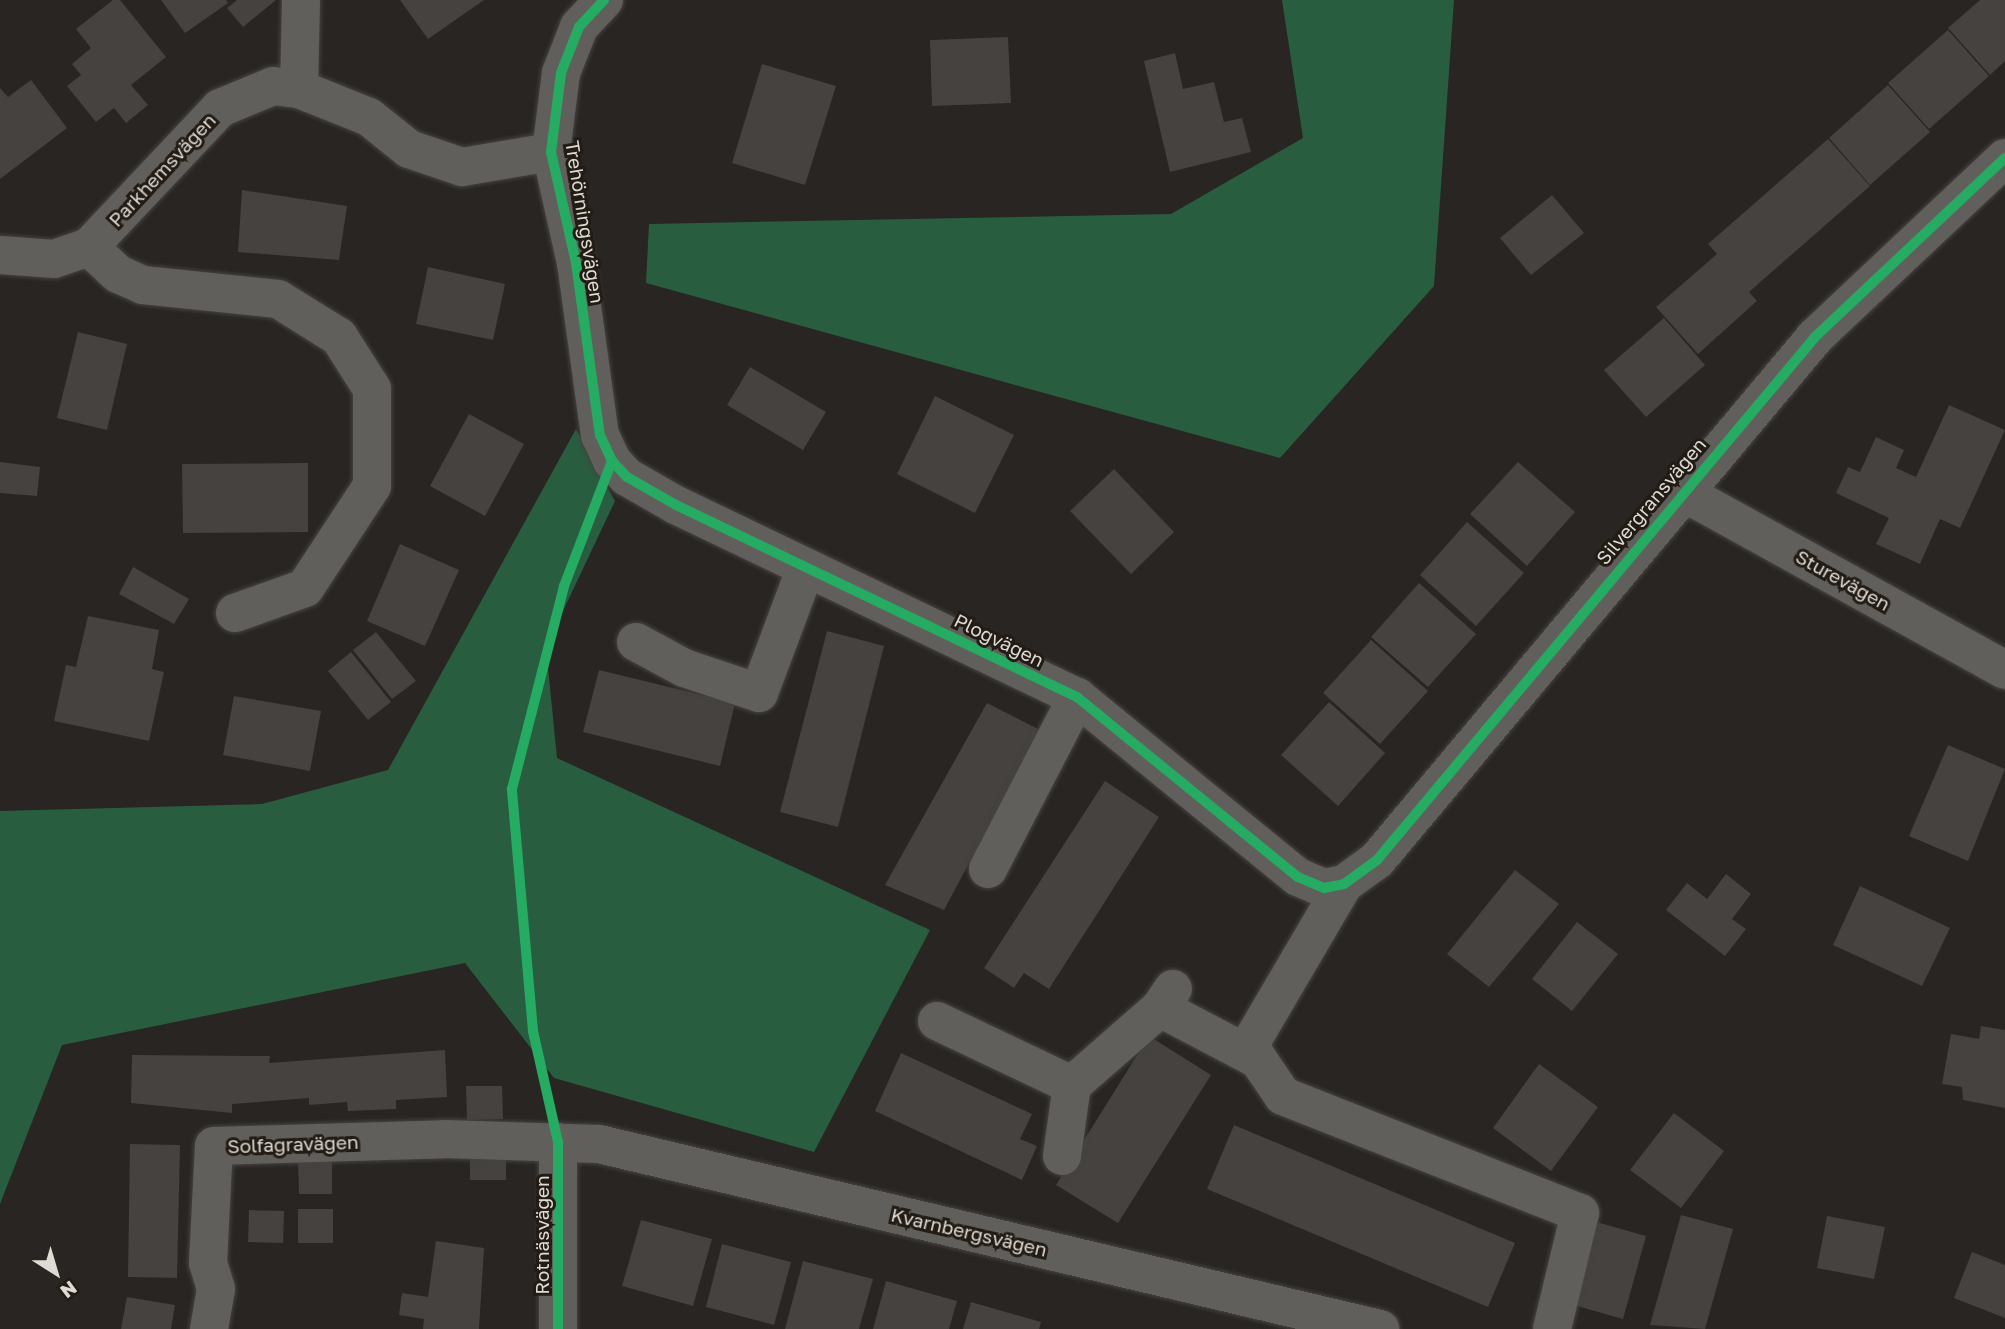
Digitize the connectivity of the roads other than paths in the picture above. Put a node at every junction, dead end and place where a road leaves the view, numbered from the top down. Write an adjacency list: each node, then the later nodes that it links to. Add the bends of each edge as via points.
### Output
1 (300, 0): 3 (street)
2 (604, 0): 4 (street, Trehörningsvägen, via 579,27 561,73)
3 (299, 89): 4 (street, Parkhemsvägen, via 369,117 409,149 462,167); 6 (street, Parkhemsvägen, via 273,86 219,108)
4 (551, 152): 8 (street, Trehörningsvägen, via 576,263 600,435)
5 (2005, 158): 9 (street, Silvergransvägen, via 1815,337)
6 (89, 247): 7 (street, Parkhemsvägen, via 54,259); 11 (street, via 118,274 143,285 278,299 339,337 372,389 372,486 305,588)
7 (0, 255)
8 (612, 461): 10 (street, Plogvägen, via 627,477 676,505)
9 (1681, 491): 13 (street, Sturevägen); 16 (street, Silvergransvägen, via 1377,860)
10 (806, 567): 12 (street, via 759,692 684,668); 14 (street, Plogvägen)
11 (235, 613)
12 (636, 642)
13 (2005, 670)
14 (1077, 697): 15 (street); 16 (street, Plogvägen, via 1298,877 1325,888)
15 (988, 869)
16 (1344, 884): 18 (street, via 1249,1046)
17 (937, 1021): 19 (street)
18 (1257, 1059): 19 (street, via 1166,999); 25 (street, via 1283,1097 1580,1213)
19 (1072, 1085): 21 (street)
20 (558, 1142): 22 (street, Solfagravägen, via 214,1146 208,1263 216,1289); 23 (street, Rotnäsvägen); 24 (street, Kvarnbergsvägen, via 599,1144)
21 (1062, 1156)
22 (209, 1329)
23 (558, 1329)
24 (1380, 1329)
25 (1552, 1329)

